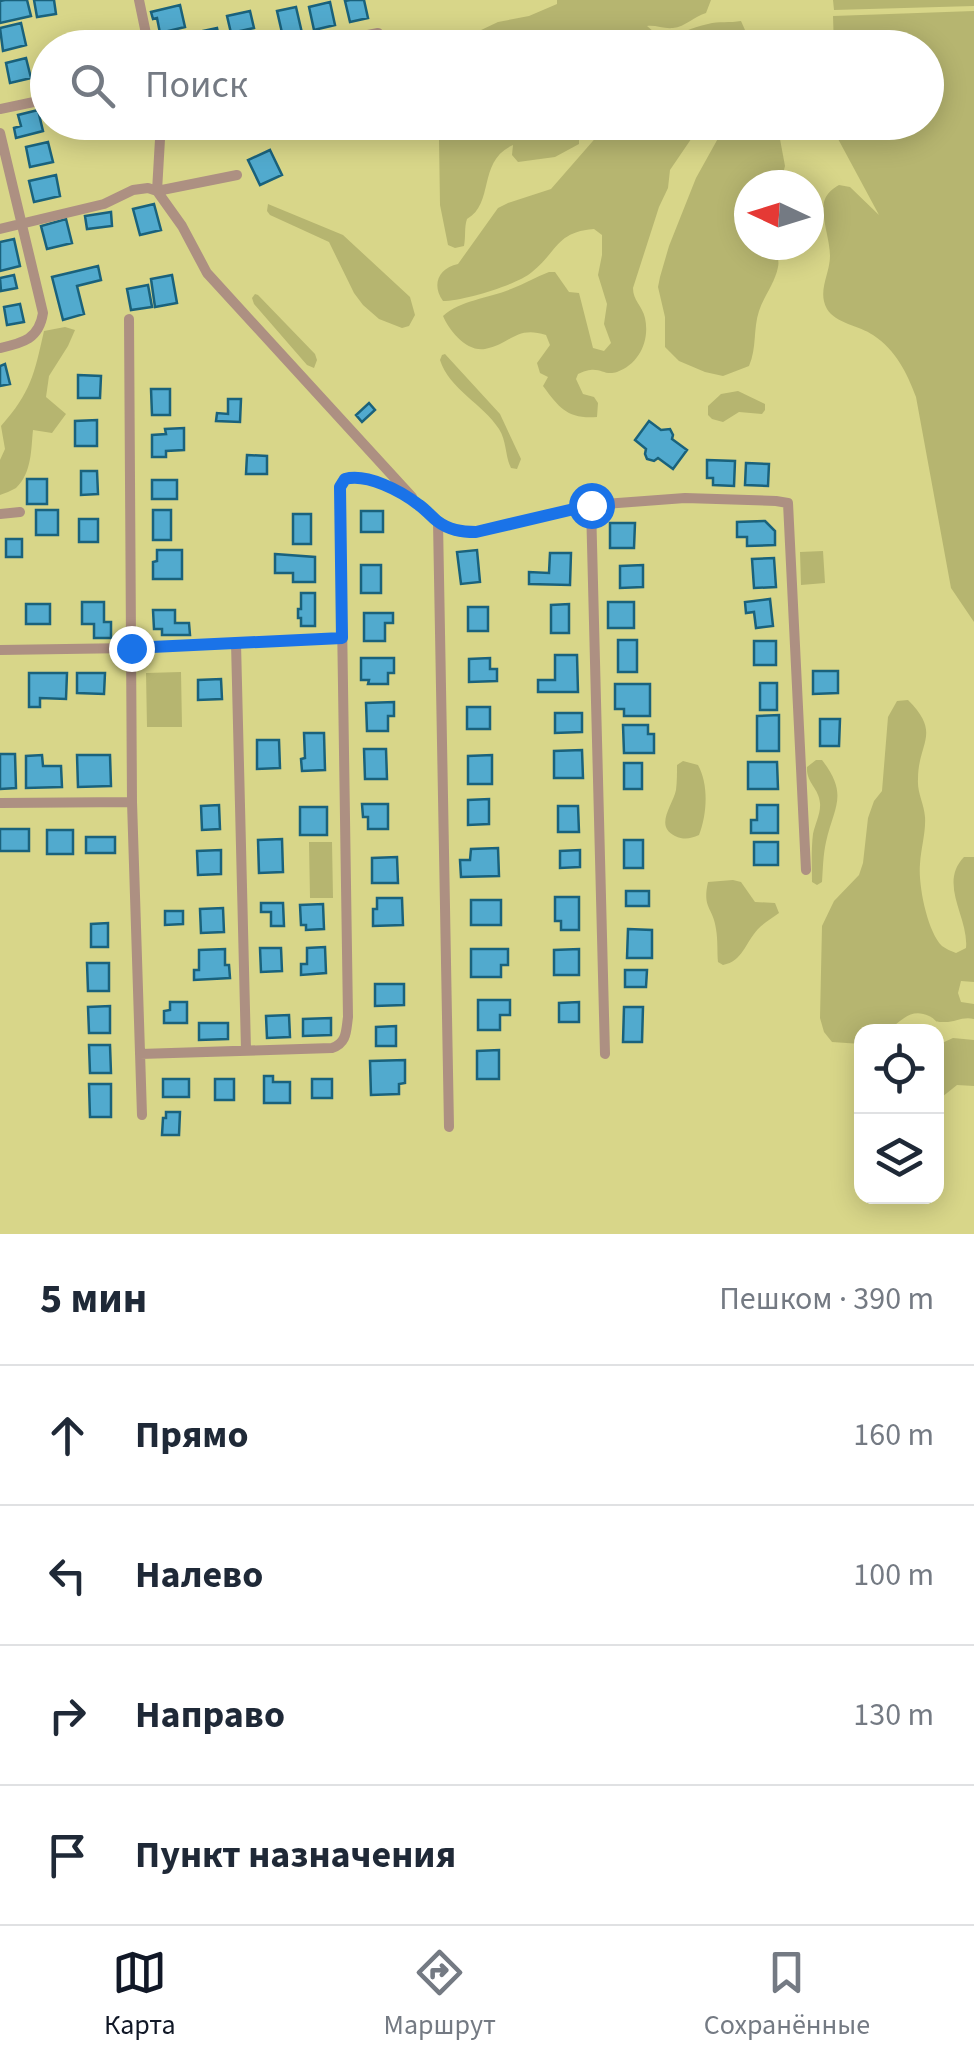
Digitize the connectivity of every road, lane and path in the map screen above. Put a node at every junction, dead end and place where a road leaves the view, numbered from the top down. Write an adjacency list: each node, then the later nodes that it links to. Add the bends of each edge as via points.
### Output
1 (139, 0): 2 (street)
2 (145, 30)
3 (30, 103): 4 (street)
4 (0, 109)
5 (0, 133): 9 (street)
6 (159, 140): 8 (street)
7 (237, 175): 8 (street)
8 (157, 191): 9 (street, via 133,190 104,204); 13 (street, via 207,273)
9 (23, 223): 10 (street); 12 (street, via 41,325 28,340)
10 (0, 229)
11 (129, 319): 20 (street)
12 (0, 348)
13 (417, 503): 17 (street); 18 (street, via 367,477 345,479 340,487)
14 (591, 505): 17 (street, via 476,532); 24 (street, via 685,498 788,503); 27 (street)
15 (20, 512): 16 (street)
16 (0, 514)
17 (438, 522): 29 (street)
18 (342, 638): 19 (street); 25 (street, via 346,1038 332,1048)
19 (236, 643): 20 (street); 25 (street)
20 (131, 648): 21 (street); 22 (street)
21 (0, 650)
22 (132, 802): 23 (street); 26 (street)
23 (0, 803)
24 (806, 870)
25 (246, 1050): 26 (street)
26 (140, 1054): 28 (street)
27 (605, 1054)
28 (142, 1115)
29 (450, 1127)

